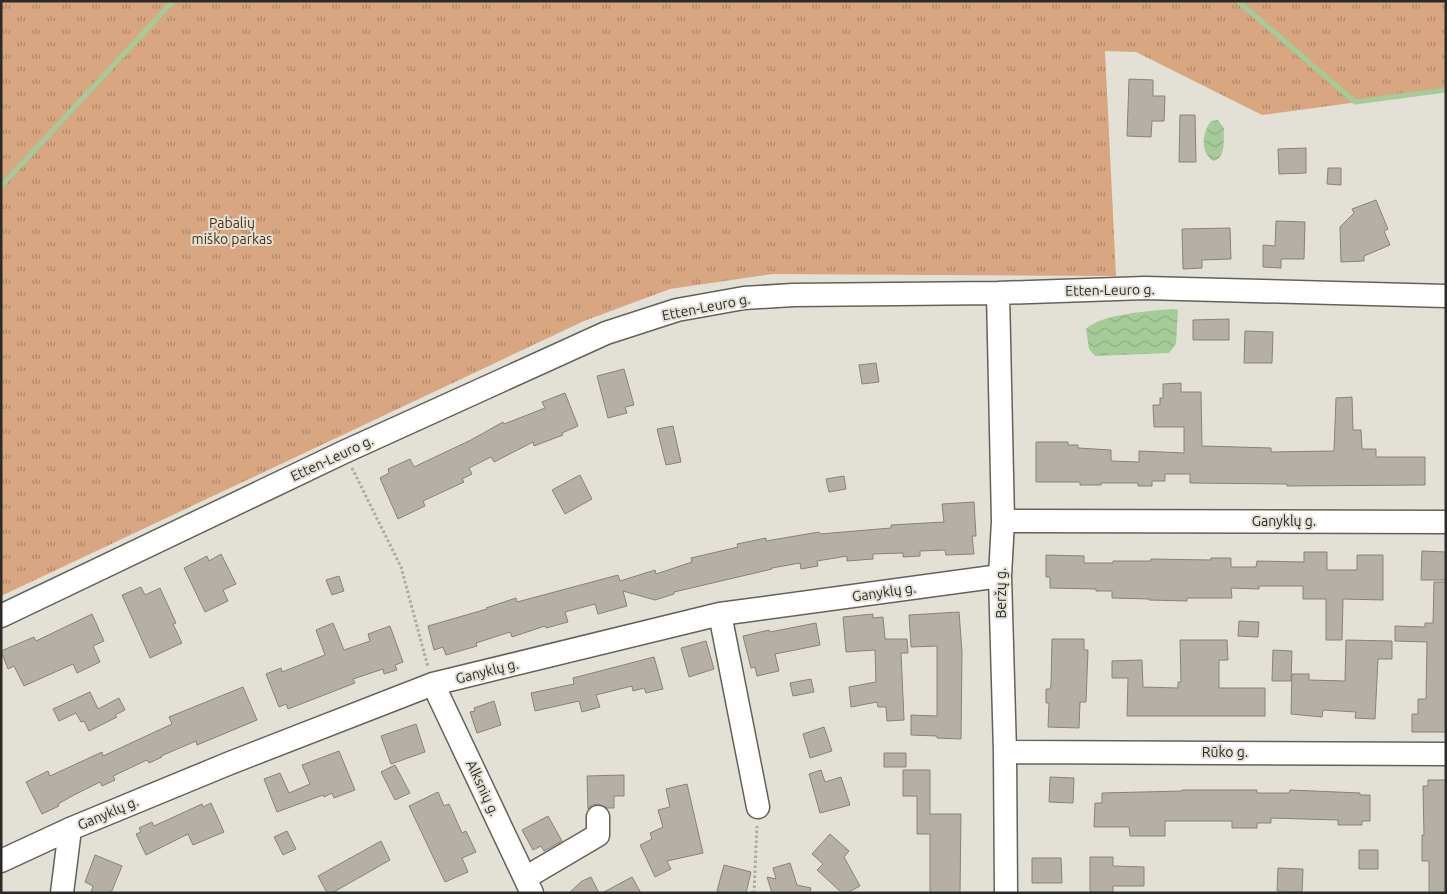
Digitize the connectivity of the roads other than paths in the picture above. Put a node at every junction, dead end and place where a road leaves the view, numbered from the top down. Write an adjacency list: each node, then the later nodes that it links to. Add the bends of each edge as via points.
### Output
1 (998, 293): 2 (street, Etten-Leuro g., via 1145,288); 3 (street, Beržų g.); 7 (street, Etten-Leuro g., via 744,298 676,310 606,332 344,452)
2 (1446, 296)
3 (1003, 521): 4 (street, Ganyklų g.); 5 (street, Beržų g.)
4 (1446, 522)
5 (1000, 576): 6 (street, Ganyklų g.); 9 (street, Beržų g.)
6 (720, 614): 8 (street, Ganyklų g.); 11 (street)
7 (1, 616)
8 (433, 684): 13 (street, Ganyklų g.); 15 (street, Alksnių g.)
9 (1005, 752): 10 (street, Rūko g.); 17 (street, Beržų g.)
10 (1446, 754)
11 (758, 807)
12 (598, 817): 15 (street, via 598,834)
13 (70, 829): 14 (street, Ganyklų g.); 16 (street)
14 (1, 861)
15 (529, 886)
16 (62, 893)
17 (1006, 893)

